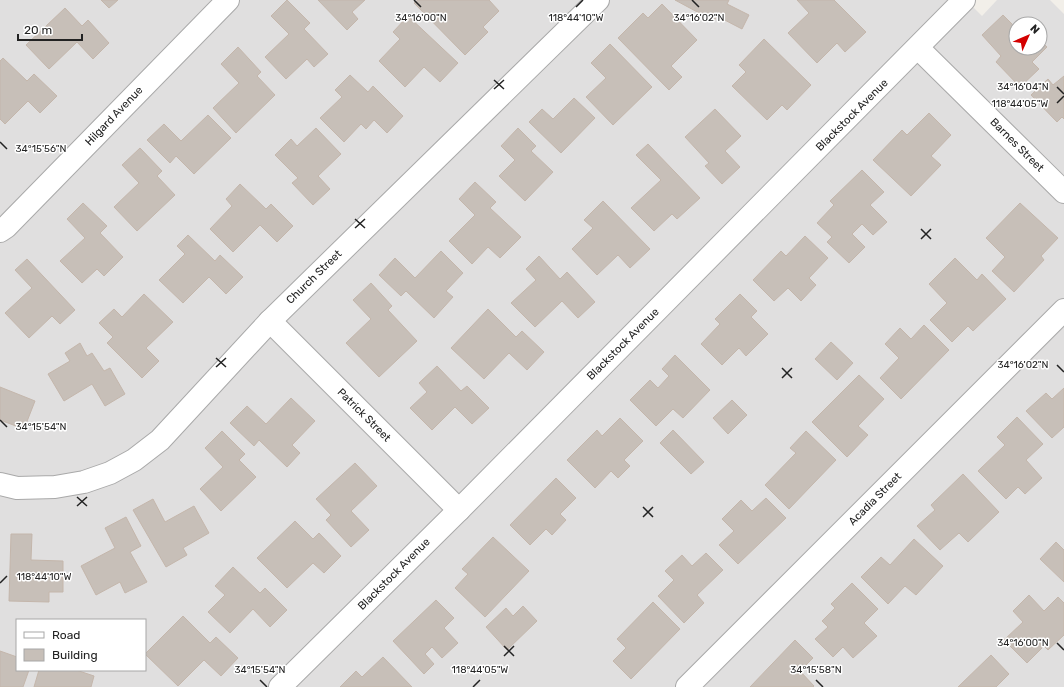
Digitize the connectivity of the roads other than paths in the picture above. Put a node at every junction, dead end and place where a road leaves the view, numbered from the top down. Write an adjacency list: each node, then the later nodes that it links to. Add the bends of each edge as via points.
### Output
1 (228, 0): 6 (street, Hilgard Avenue)
2 (598, 0): 8 (street, Church Street)
3 (964, 0): 4 (street, Blackstock Avenue)
4 (918, 48): 5 (street, Barnes Street); 10 (street, Blackstock Avenue)
5 (1064, 192)
6 (0, 231)
7 (1064, 310): 12 (street, Acadia Street)
8 (270, 321): 9 (street, Church Street, via 160,440 134,460 110,474 84,482 55,487 17,488); 10 (street, Patrick Street)
9 (0, 484)
10 (459, 510): 11 (street, Blackstock Avenue)
11 (280, 687)
12 (687, 687)

